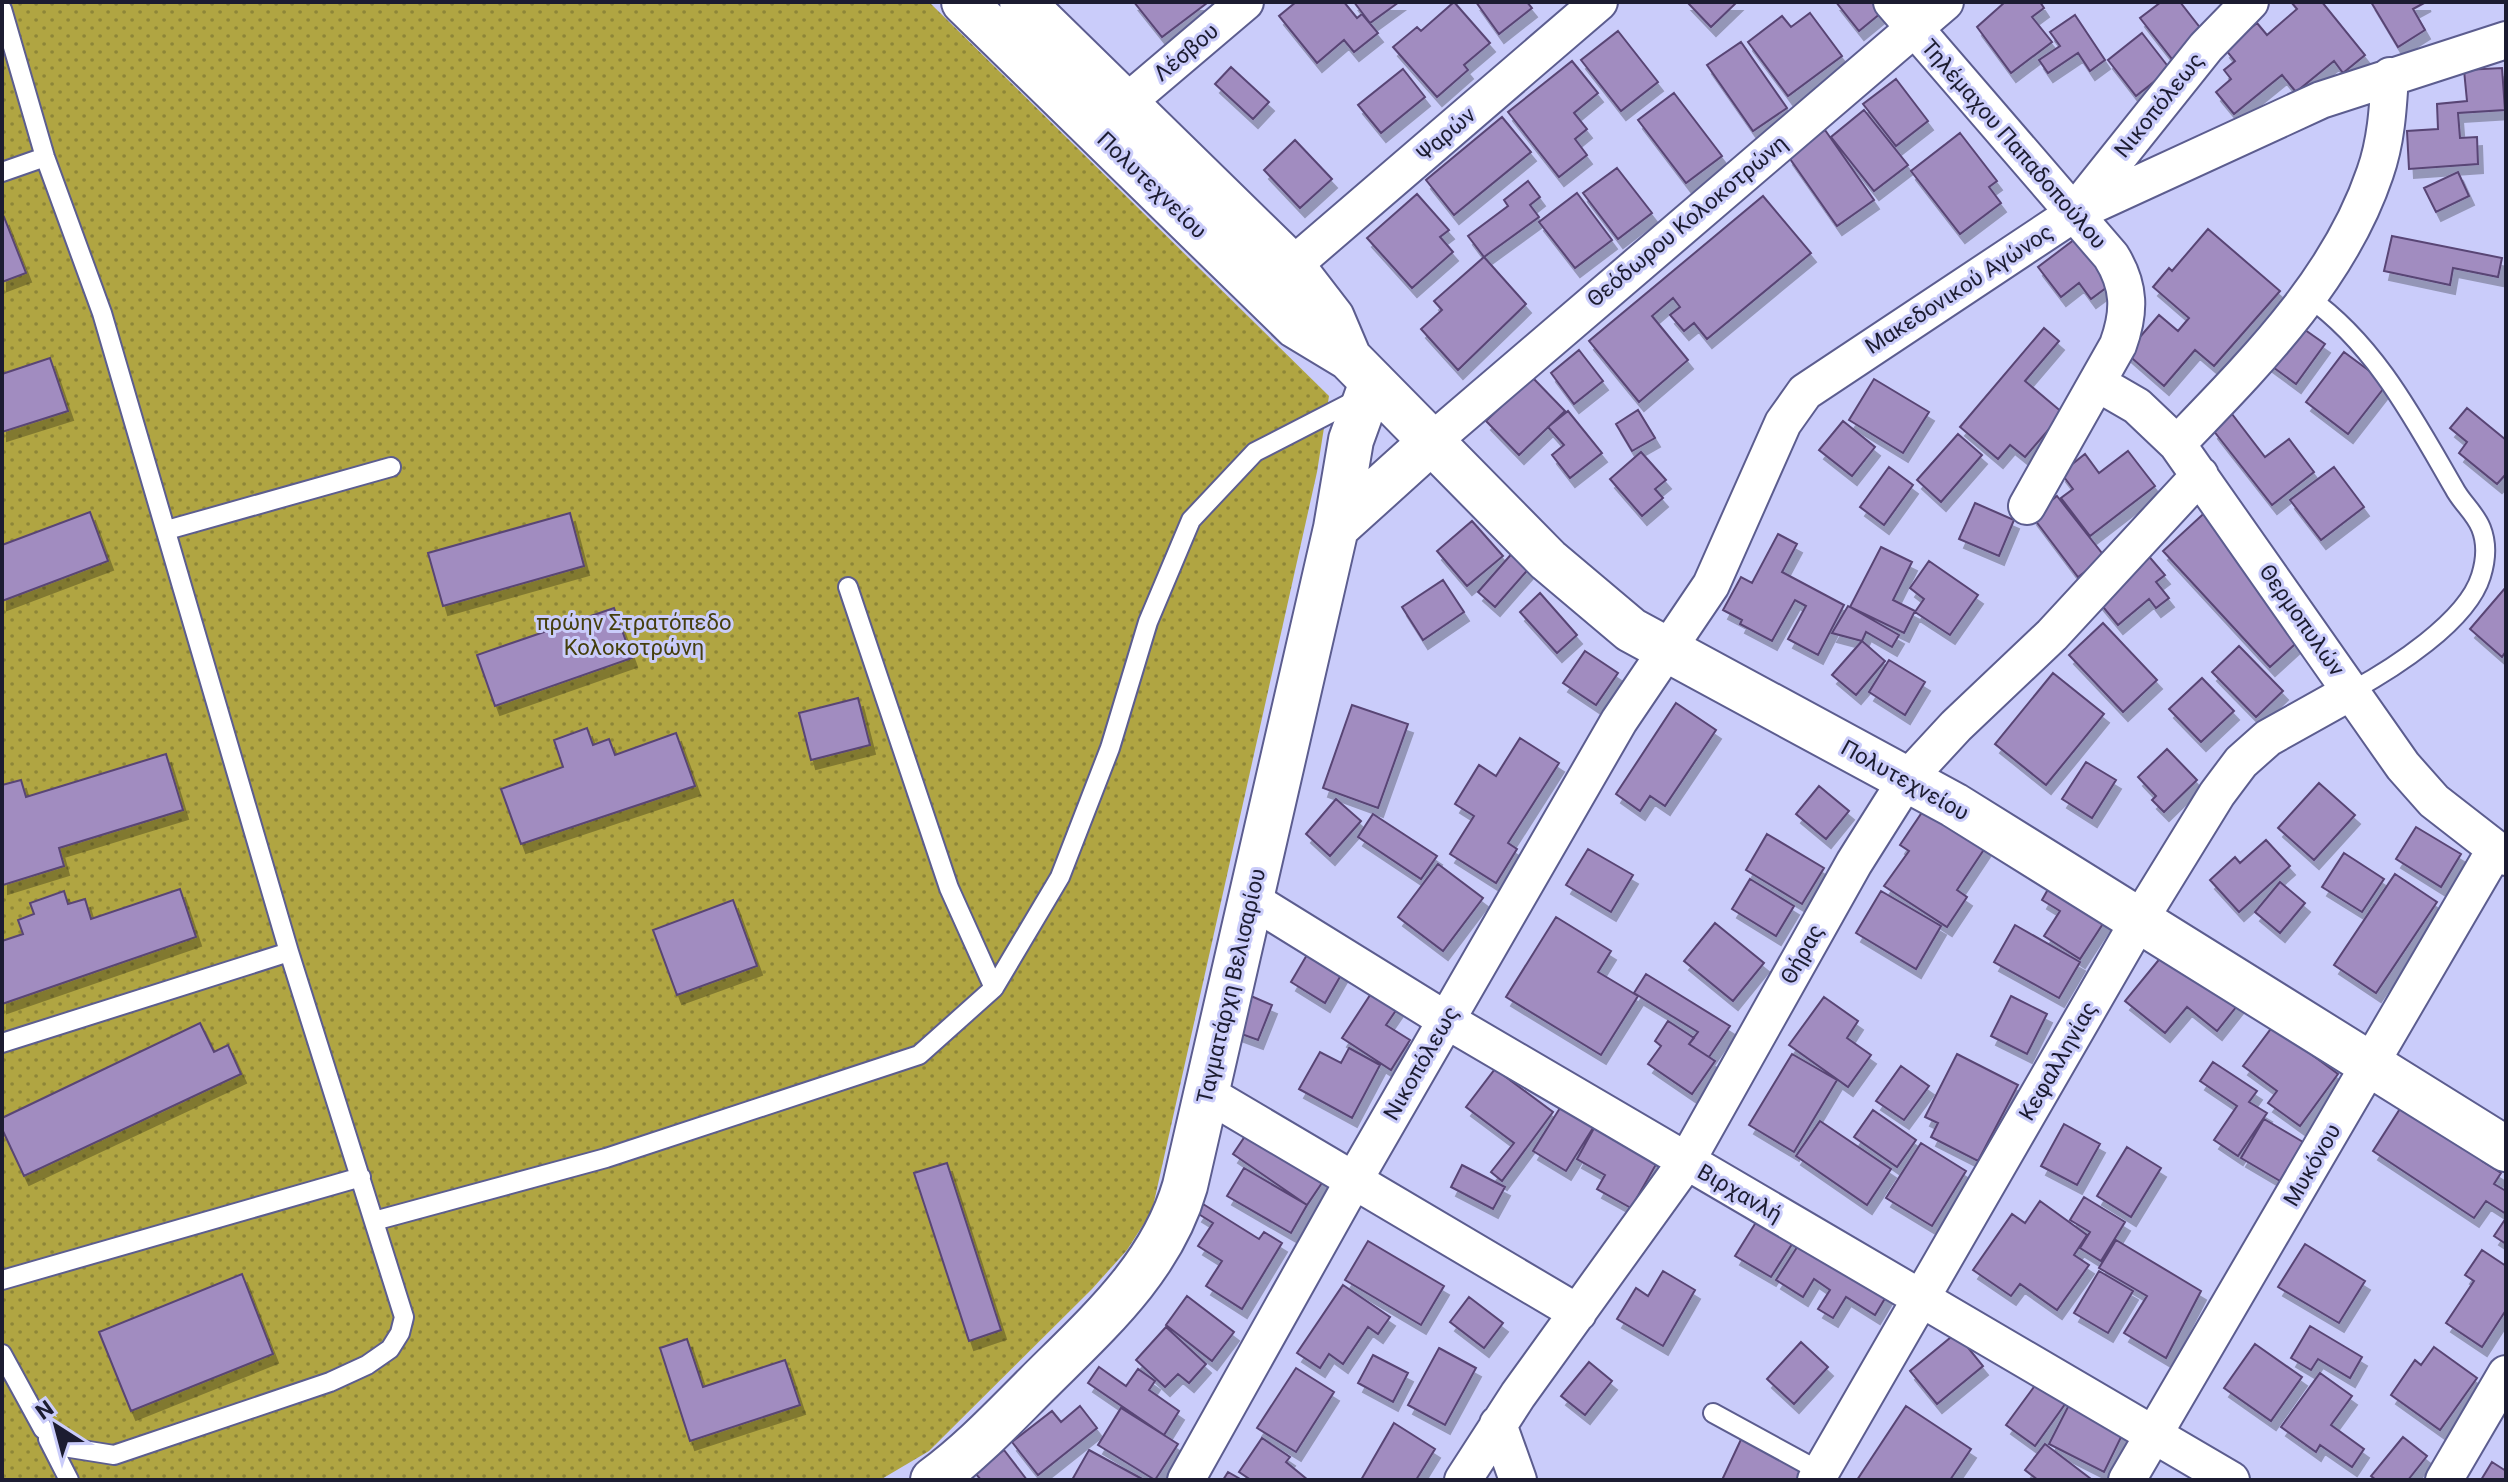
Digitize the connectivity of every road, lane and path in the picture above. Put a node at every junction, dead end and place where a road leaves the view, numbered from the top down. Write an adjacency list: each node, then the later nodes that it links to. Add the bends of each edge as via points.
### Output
1 (964, 2): 18 (main road, Πολυτεχνείου, via 1296,326)
2 (1022, 2): 12 (main road, Πολυτεχνείου)
3 (1245, 2): 12 (street, Λέσβου)
4 (1599, 2): 16 (street, Ψαρών)
5 (1945, 2): 8 (street, Θεόδωρου Κολοκοτρώνη)
6 (2250, 2): 15 (street, Νικοπόλεως, via 2206,47)
7 (2, 9): 10 (lane)
8 (1903, 15): 15 (street, Τηλέμαχου Παπαδοπούλου); 20 (street, Θεόδωρου Κολοκοτρώνη)
9 (2506, 40): 11 (street, Μακεδονικού Αγώνος)
10 (10, 65): 13 (lane)
11 (2390, 76): 15 (street, Μακεδονικού Αγώνος, via 2266,123); 17 (street, via 2376,172 2341,245)
12 (1126, 103): 16 (main road, Πολυτεχνείου)
13 (45, 157): 14 (lane); 26 (lane, via 102,313)
14 (2, 172)
15 (2073, 214): 19 (street, Τηλέμαχου Παπαδοπούλου, via 2111,256 2126,288 2122,331); 28 (street, Μακεδονικού Αγώνος, via 1805,392 1775,440 1724,563)
16 (1292, 266): 18 (main road, Πολυτεχνείου, via 1332,318)
17 (2308, 297): 21 (street); 29 (lane, via 2363,346 2479,523 2485,544 2481,578 2453,617 2402,661)
18 (1362, 378): 20 (main road, Πολυτεχνείου); 25 (main road, Ταγματάρχη Βελισαρίου); 35 (lane, via 1255,452 1191,520 1148,622 1110,748 1060,877)
19 (2099, 384): 21 (street, Θερμοπυλών, via 2137,406); 24 (street, Τηλέμαχου Παπαδοπούλου)
20 (1430, 443): 25 (main road); 28 (main road, Πολυτεχνείου, via 1578,589)
21 (2177, 444): 23 (street, Θερμοπυλών)
22 (391, 467): 26 (lane)
23 (2200, 475): 29 (street, Θερμοπυλών); 30 (street, Θήρας, via 2052,635)
24 (2027, 506)
25 (1336, 528): 32 (main road, Ταγματάρχη Βελισαρίου)
26 (167, 530): 34 (lane)
27 (848, 587): 35 (lane, via 949,888)
28 (1666, 651): 30 (main road, Πολυτεχνείου); 36 (street, Νικοπόλεως, via 1619,721)
29 (2352, 691): 31 (street, Θερμοπυλών, via 2421,788); 33 (street, Κεφαλληνίας, via 2284,726 2241,762)
30 (1907, 779): 33 (main road, Πολυτεχνείου); 41 (street, Θήρας)
31 (2501, 854): 38 (street, Μυκόνου)
32 (1252, 900): 36 (street, Βιρχανλή); 39 (main road, Ταγματάρχη Βελισαρίου)
33 (2140, 919): 38 (main road, Πολυτεχνείου); 46 (street, Κεφαλληνίας)
34 (289, 952): 37 (lane); 42 (lane)
35 (994, 988): 44 (lane, via 919,1055 606,1158)
36 (1446, 1020): 41 (street, Βιρχανλή); 43 (street, Νικοπόλεως)
37 (2, 1043)
38 (2371, 1065): 40 (main road, Πολυτεχνείου); 53 (street, Μυκόνου)
39 (1206, 1093): 43 (street); 56 (main road, Ταγματάρχη Βελισαρίου, via 1180,1203 1153,1258 1042,1379)
40 (2506, 1149)
41 (1686, 1162): 46 (street, Βιρχανλή); 47 (street, Θήρας)
42 (361, 1177): 44 (lane); 45 (lane)
43 (1354, 1180): 47 (street); 57 (street, Νικοπόλεως)
44 (374, 1221): 52 (lane, via 404,1317 390,1349 367,1365 114,1455 64,1447)
45 (2, 1280)
46 (1922, 1299): 53 (street, Βιρχανλή); 54 (street, Κεφαλληνίας)
47 (1578, 1313): 51 (street, Θήρας)
48 (2, 1354): 52 (lane)
49 (2506, 1374): 62 (street)
50 (1713, 1413): 54 (lane)
51 (1498, 1424): 58 (street, Θήρας); 59 (street)
52 (43, 1429): 55 (lane)
53 (2153, 1435): 60 (street, Μυκόνου); 61 (street, Βιρχανλή)
54 (1818, 1476)
55 (69, 1480)
56 (933, 1480)
57 (1186, 1480)
58 (1463, 1480)
59 (1518, 1480)
60 (2127, 1480)
61 (2231, 1480)
62 (2444, 1480)

